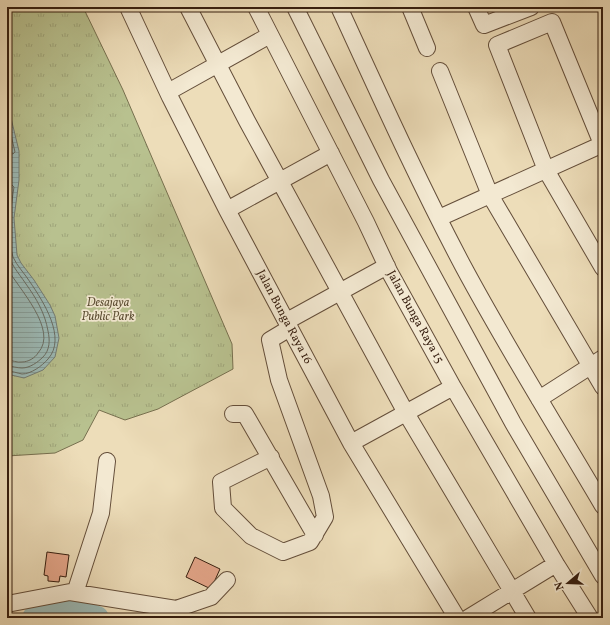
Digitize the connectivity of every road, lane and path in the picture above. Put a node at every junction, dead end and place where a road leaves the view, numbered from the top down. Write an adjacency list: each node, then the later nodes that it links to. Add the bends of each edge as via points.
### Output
1 (128, 7): 13 (street, Jalan Bunga Raya 16)
2 (188, 7): 11 (street)
3 (256, 7): 9 (street, Jalan Bunga Raya 15)
4 (296, 7): 37 (street, via 385,187 512,423)
5 (339, 7): 20 (street)
6 (410, 7): 10 (street)
7 (476, 7): 8 (street, via 484,25)
8 (531, 7)
9 (270, 35): 11 (street); 15 (street, Jalan Bunga Raya 15)
10 (427, 48)
11 (218, 64): 13 (street); 17 (street)
12 (440, 71): 18 (street)
13 (168, 92): 19 (street, Jalan Bunga Raya 16)
14 (603, 144): 16 (street); 16 (street, via 552,22 497,45)
15 (331, 153): 17 (street); 21 (street, Jalan Bunga Raya 15)
16 (546, 170): 18 (street); 22 (street)
17 (280, 181): 19 (street); 23 (street)
18 (490, 195): 20 (street); 25 (street)
19 (227, 210): 24 (street, Jalan Bunga Raya 16)
20 (439, 218): 28 (street, via 463,266)
21 (387, 266): 23 (street); 26 (street, Jalan Bunga Raya 15)
22 (603, 268)
23 (340, 293): 24 (street); 29 (street)
24 (289, 325): 31 (street, Jalan Bunga Raya 16); 35 (street, via 270,340 279,380 321,496 325,517)
25 (597, 362): 27 (street); 28 (street)
26 (453, 387): 29 (street); 36 (street, Jalan Bunga Raya 15)
27 (603, 388)
28 (539, 399): 34 (street)
29 (406, 413): 31 (street); 39 (street)
30 (233, 414): 32 (street, via 245,414)
31 (352, 444): 43 (street, Jalan Bunga Raya 16)
32 (271, 457): 35 (street); 35 (street, via 221,482 223,508 251,536 283,552 310,542)
33 (107, 461): 40 (street, via 101,514)
34 (603, 506)
35 (315, 535)
36 (556, 564): 39 (street); 46 (street, Jalan Bunga Raya 15)
37 (603, 576)
38 (227, 580): 42 (street, via 211,597)
39 (511, 591): 44 (street); 45 (street)
40 (75, 593): 41 (street, via 70,592); 42 (street)
41 (9, 610)
42 (170, 613)
43 (458, 618)
44 (468, 618)
45 (528, 618)
46 (590, 618)

